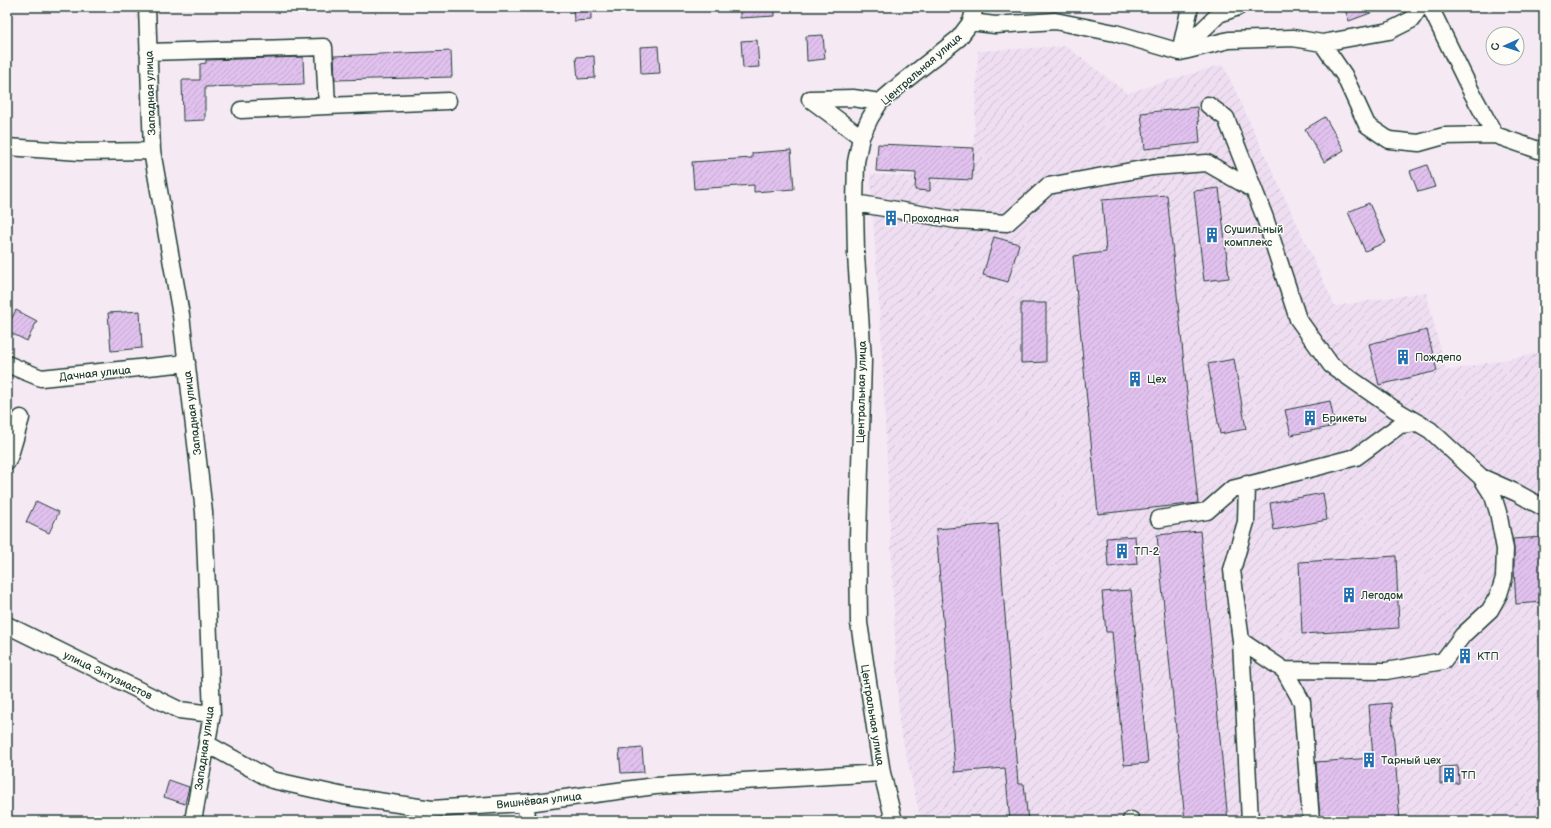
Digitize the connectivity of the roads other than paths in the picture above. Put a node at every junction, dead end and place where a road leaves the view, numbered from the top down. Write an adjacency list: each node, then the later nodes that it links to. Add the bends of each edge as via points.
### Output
1 (147, 7): 8 (street, Западная улица)
2 (1190, 7): 9 (street)
3 (1238, 7): 9 (street, via 1219,14)
4 (1420, 7): 7 (street, via 1411,20 1389,31)
5 (1430, 7): 15 (street)
6 (973, 14): 9 (street, via 995,24 1055,21 1115,33); 11 (street, Центральная улица, via 959,38)
7 (1322, 43): 9 (street, via 1294,38 1229,40); 15 (street, via 1344,74 1367,125 1389,140 1420,143 1444,136)
8 (148, 52): 13 (street, via 324,47); 18 (street, Западная улица)
9 (1180, 52)
10 (448, 101): 13 (street)
11 (880, 102): 16 (street, Центральная улица); 16 (street, via 853,98 810,99)
12 (1208, 105): 20 (street, via 1226,118)
13 (327, 106): 14 (street)
14 (241, 110)
15 (1495, 135): 19 (street)
16 (861, 137): 21 (street, Центральная улица, via 856,162)
17 (7, 147): 18 (street, via 80,152)
18 (152, 151): 22 (street, Западная улица)
19 (1544, 152)
20 (1254, 190): 21 (street, via 1207,163 1153,167 1048,186 1007,223 956,220); 25 (street, via 1298,319 1331,365)
21 (855, 203): 36 (street, Центральная улица, via 863,360 858,538 859,623)
22 (187, 363): 23 (street, Дачная улица, via 41,378); 34 (street, Западная улица, via 204,512)
23 (7, 364)
24 (21, 418): 26 (street)
25 (1417, 423): 27 (street, via 1430,430); 28 (street, via 1400,425 1356,457)
26 (7, 462)
27 (1481, 477): 29 (street); 33 (street, via 1493,496 1498,512 1505,548 1504,578 1490,610 1463,635 1443,662 1386,671)
28 (1247, 484): 30 (street, via 1232,489 1207,511); 32 (street, via 1246,522 1232,570)
29 (1544, 508)
30 (1159, 519)
31 (7, 625): 34 (street, улица Энтузиастов, via 179,710)
32 (1241, 641): 33 (street); 41 (street)
33 (1284, 670): 42 (street, via 1302,702)
34 (212, 714): 35 (street, Западная улица)
35 (206, 744): 37 (street, Вишнёвая улица, via 272,780 344,796 432,809); 38 (street, Западная улица)
36 (882, 773): 37 (street, Вишнёвая улица, via 655,786); 40 (street, Центральная улица)
37 (526, 803): 39 (street)
38 (193, 821)
39 (527, 821)
40 (894, 821)
41 (1250, 821)
42 (1311, 821)

